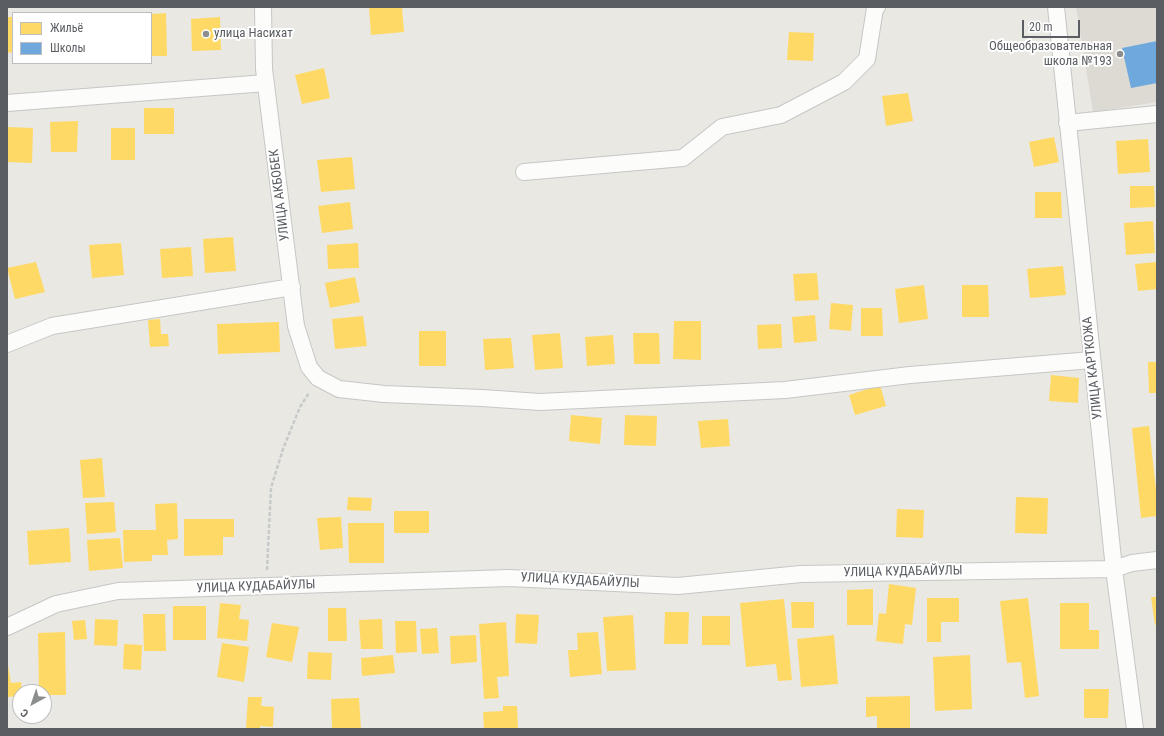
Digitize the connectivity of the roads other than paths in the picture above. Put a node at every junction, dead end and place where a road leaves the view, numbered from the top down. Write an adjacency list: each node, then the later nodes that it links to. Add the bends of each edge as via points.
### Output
1 (262, 7): 4 (street, УЛИЦА АКБОБЕК)
2 (877, 7): 8 (street, via 867,59 844,82 781,115 722,127 683,158)
3 (1056, 7): 7 (street, УЛИЦА КАРТКОЖА)
4 (266, 83): 5 (street); 9 (street, УЛИЦА АКБОБЕК)
5 (7, 103)
6 (1157, 114): 7 (street)
7 (1067, 123): 11 (street, УЛИЦА КАРТКОЖА)
8 (524, 172)
9 (292, 287): 10 (street, via 52,326); 11 (street, УЛИЦА АКБОБЕК, via 296,326 309,367 318,378 338,389 384,394 540,402 785,390 910,375)
10 (7, 344)
11 (1092, 360): 13 (street, УЛИЦА КАРТКОЖА)
12 (1157, 560): 13 (street, УЛИЦА КУДАБАЙУЛЫ, via 1132,563)
13 (1114, 569): 14 (street, УЛИЦА КУДАБАЙУЛЫ, via 801,574 678,586 509,578 118,592 56,604); 15 (street, УЛИЦА КАРТКОЖА)
14 (7, 627)
15 (1134, 729)

